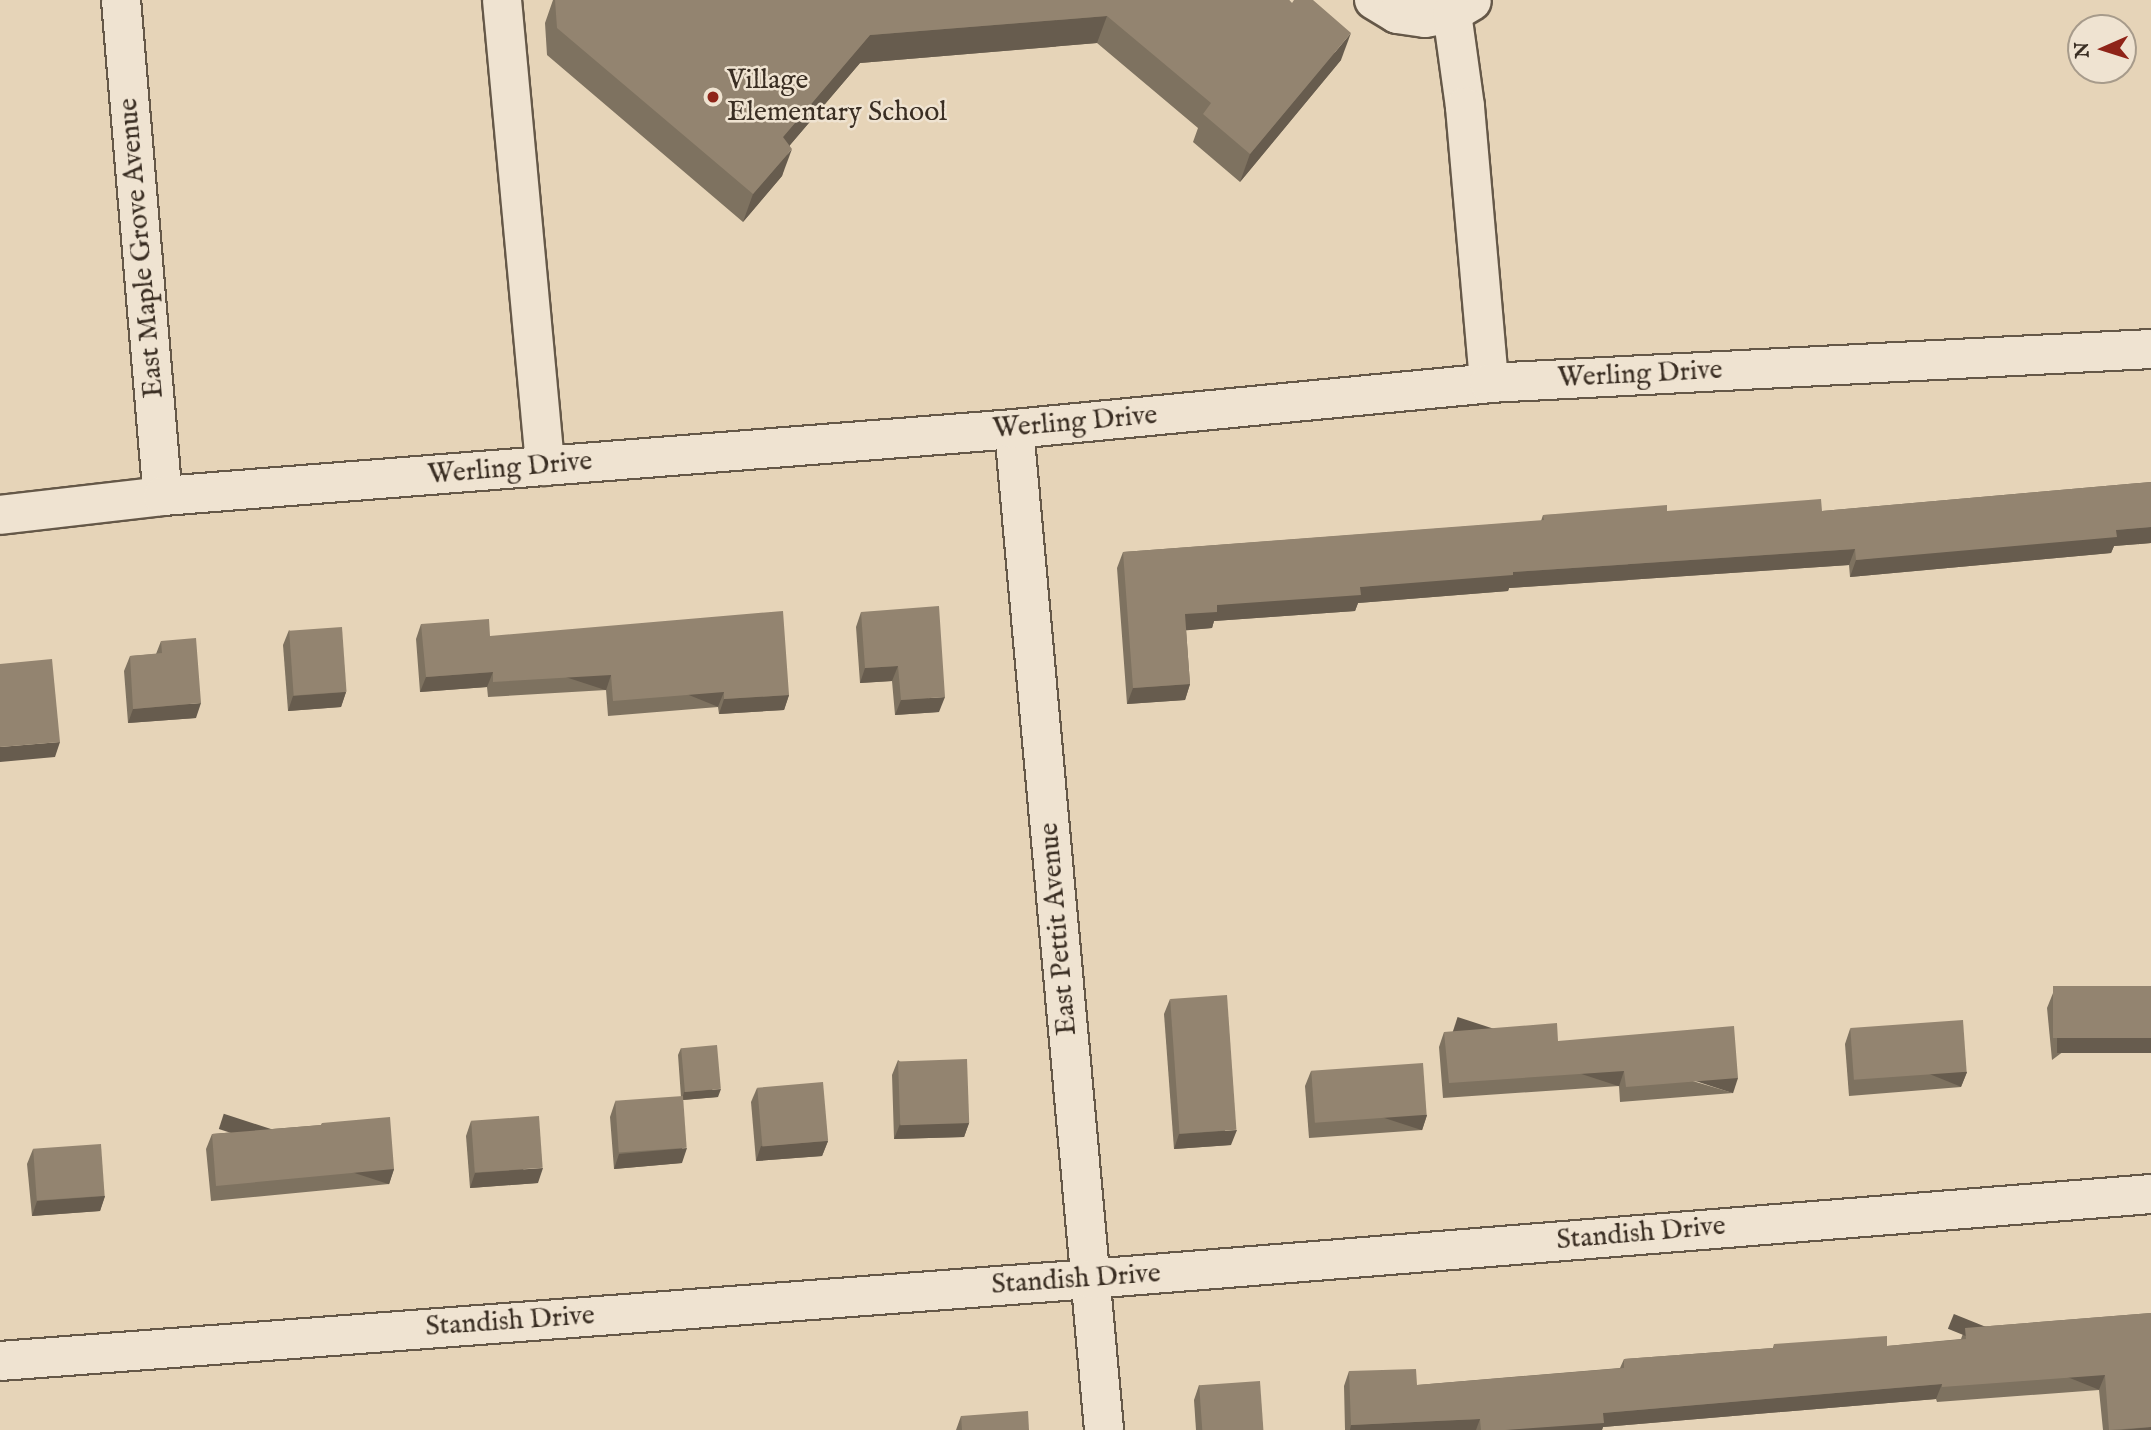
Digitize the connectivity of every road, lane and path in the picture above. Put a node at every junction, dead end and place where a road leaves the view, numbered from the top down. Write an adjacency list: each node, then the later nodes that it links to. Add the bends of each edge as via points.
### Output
1 (121, 0): 9 (street, East Maple Grove Avenue)
2 (502, 0): 8 (street)
3 (1374, 0): 4 (street, via 1397,14 1425,18)
4 (1463, 7): 6 (street, via 1465,107)
5 (2151, 349): 6 (street, Werling Drive)
6 (1489, 383): 7 (street, Werling Drive)
7 (1014, 429): 8 (street, Werling Drive); 12 (street, East Pettit Avenue)
8 (545, 466): 9 (street, Werling Drive)
9 (163, 496): 10 (street, Werling Drive)
10 (0, 515)
11 (2151, 1194): 12 (street, Standish Drive)
12 (1090, 1279): 13 (street, Standish Drive); 14 (street, East Pettit Avenue)
13 (0, 1361)
14 (1104, 1430)

